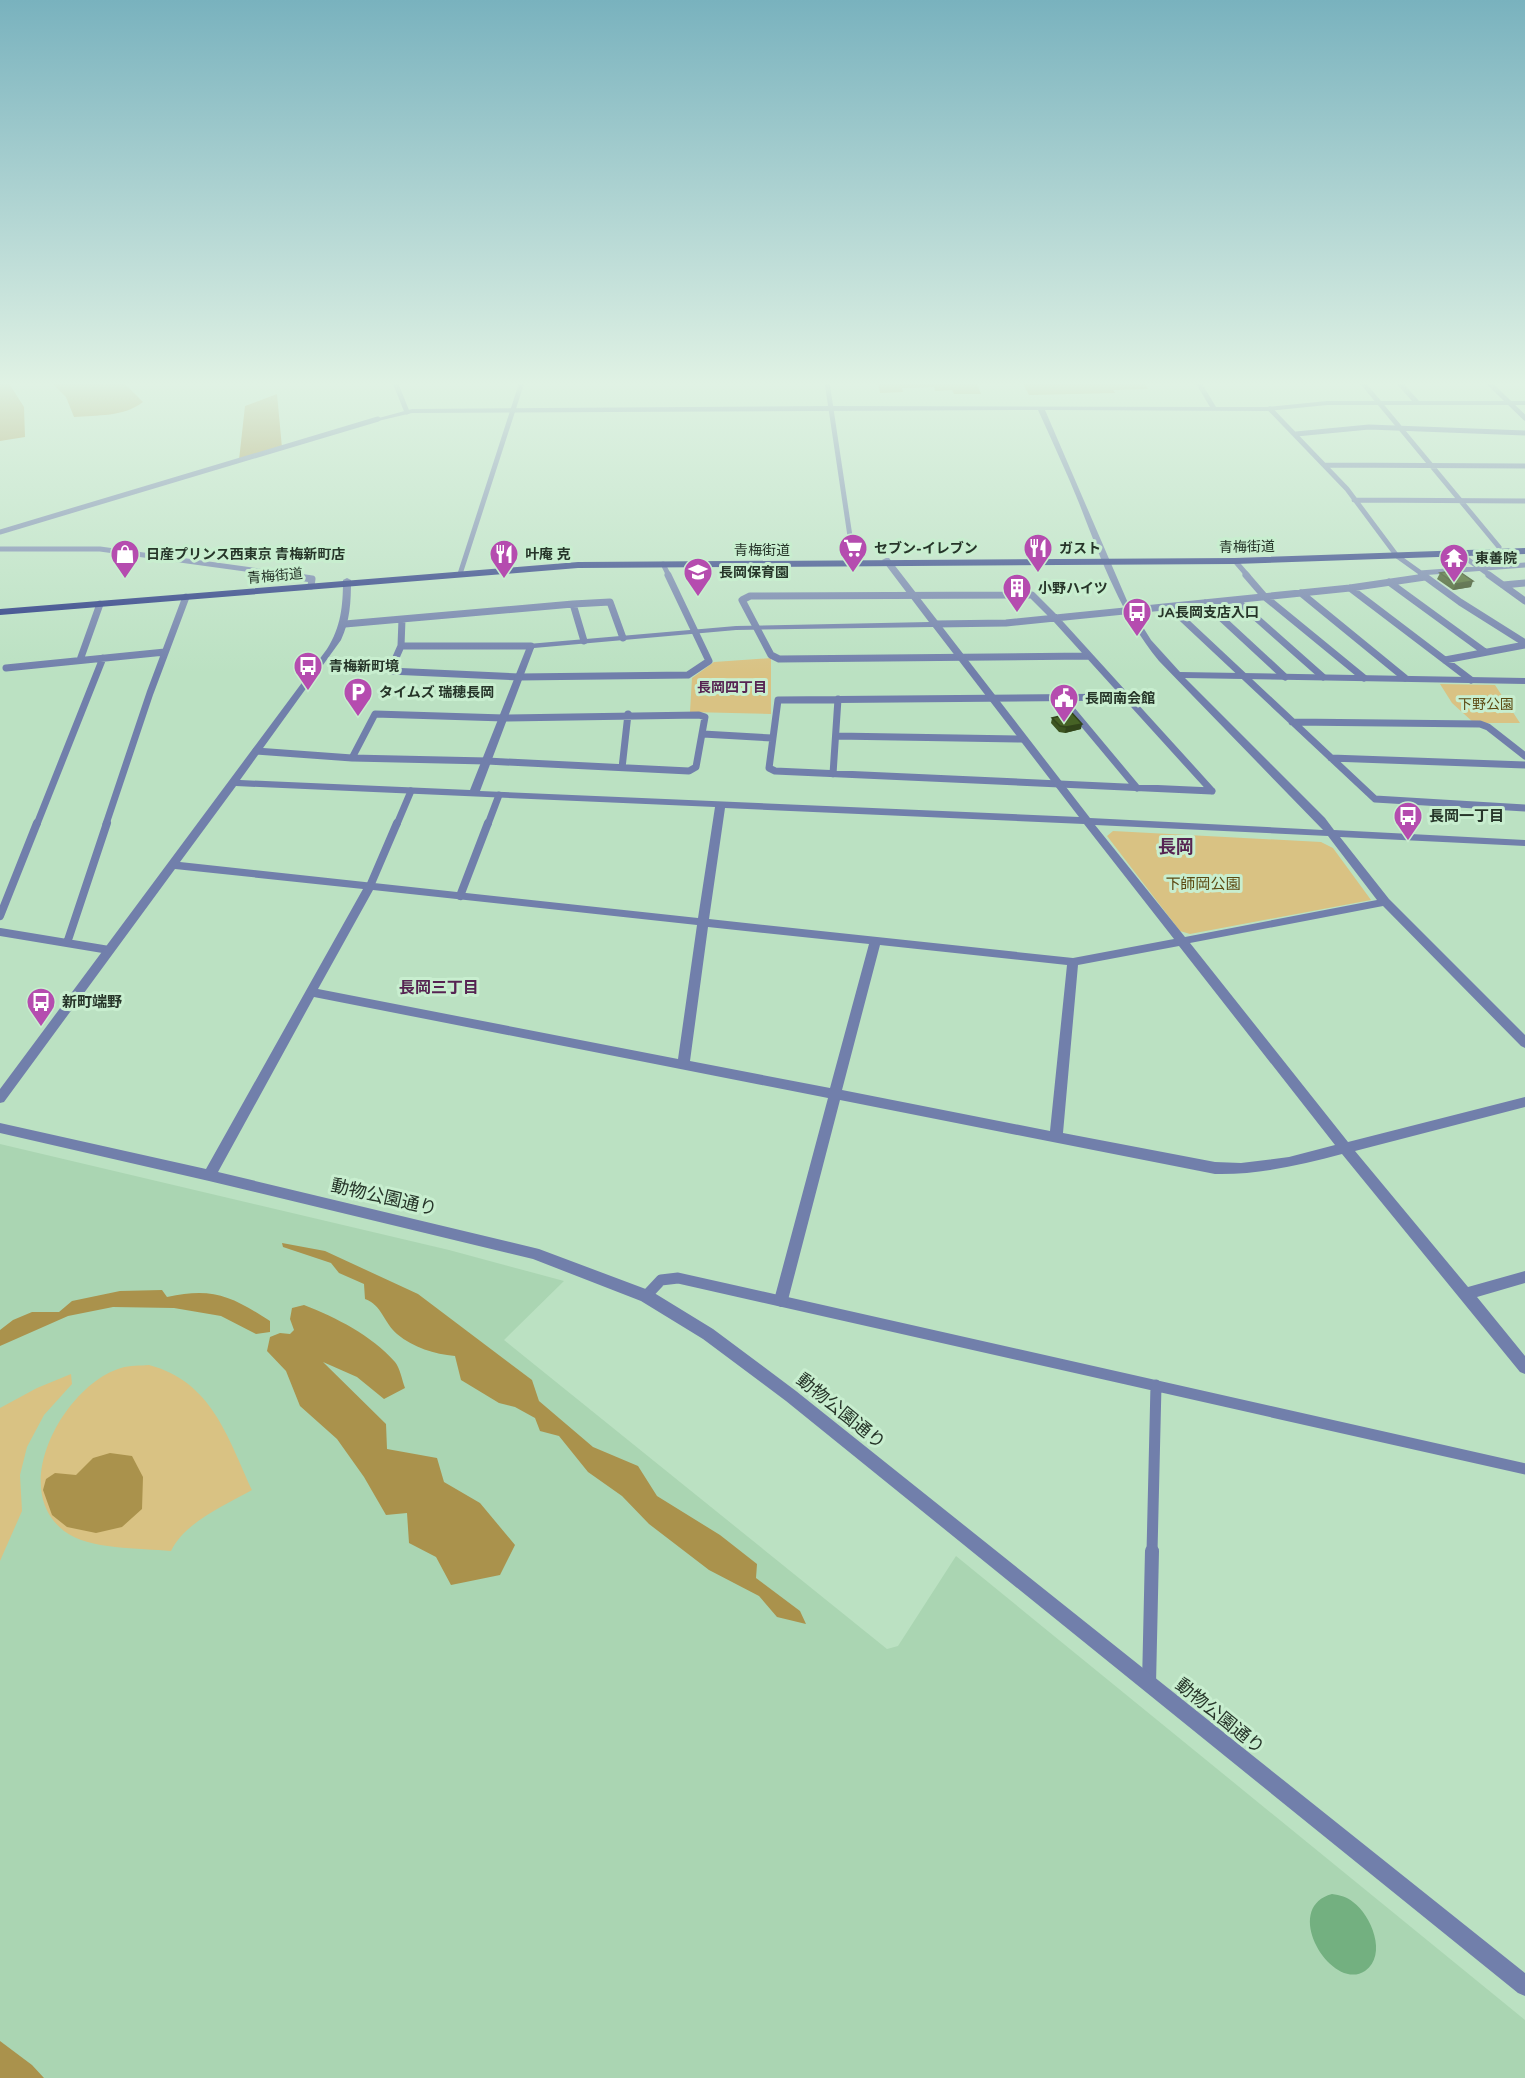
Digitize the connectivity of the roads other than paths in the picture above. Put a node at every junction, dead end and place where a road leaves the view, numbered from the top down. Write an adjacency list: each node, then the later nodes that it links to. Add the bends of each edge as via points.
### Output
1 (177, 479): 10 (street)
2 (490, 479): 25 (street)
3 (842, 479): 21 (street)
4 (1070, 479): 18 (street)
5 (1336, 479): 7 (street)
6 (1442, 479): 8 (street)
7 (1354, 500): 8 (street); 16 (street)
8 (1461, 501): 9 (street); 12 (street)
9 (1525, 501)
10 (0, 532)
11 (1525, 546): 12 (main road, 青梅街道)
12 (1499, 547): 16 (main road, 青梅街道)
13 (0, 549): 30 (street, via 100,549 309,578)
14 (1514, 551): 15 (main road, 青梅街道); 17 (main road, 青梅街道); 22 (street)
15 (1525, 551)
16 (1396, 554): 17 (main road, 青梅街道); 18 (main road, 青梅街道); 20 (main road, 青梅街道); 26 (street)
17 (1460, 554): 24 (street)
18 (1104, 560): 19 (main road, 青梅街道); 20 (main road, 青梅街道); 44 (street)
19 (887, 561): 21 (main road, 青梅街道); 34 (street)
20 (1235, 561): 36 (street)
21 (854, 562): 23 (main road, 青梅街道); 25 (main road, 青梅街道, via 577,562)
22 (1525, 563): 24 (street)
23 (663, 564): 25 (main road, 青梅街道); 50 (street)
24 (1479, 567): 26 (street); 31 (street)
25 (461, 572): 27 (main road, 青梅街道)
26 (1423, 575): 28 (street); 53 (street)
27 (347, 581): 30 (main road, 青梅街道); 47 (street)
28 (1389, 582): 32 (street); 57 (street)
29 (1525, 583): 31 (street)
30 (311, 584): 35 (main road, 青梅街道); 43 (main road, 青梅街道)
31 (1503, 585): 38 (street)
32 (1350, 588): 33 (street); 62 (street)
33 (1301, 593): 36 (street); 70 (street)
34 (913, 595): 45 (street, via 1028,594); 48 (street); 49 (street, via 745,597 742,600)
35 (186, 597): 40 (main road, 青梅街道); 56 (street)
36 (1265, 597): 37 (street); 69 (street)
37 (1236, 600): 39 (street); 68 (street)
38 (1525, 600)
39 (1205, 603): 42 (street); 67 (street)
40 (100, 604): 43 (main road, 青梅街道); 61 (street)
41 (573, 604): 46 (street); 51 (street, via 610,602); 52 (street)
42 (1170, 607): 44 (street); 65 (street)
43 (0, 610)
44 (1127, 611): 45 (street); 64 (street, via 1152,648)
45 (1055, 618): 48 (street); 58 (street)
46 (402, 619): 47 (street); 54 (street)
47 (345, 624): 84 (street, via 331,650)
48 (935, 624): 49 (street); 59 (street)
49 (757, 627): 50 (street); 59 (street, via 771,655 779,659)
50 (695, 631): 51 (street); 66 (street, via 709,661 688,675)
51 (623, 638): 52 (street)
52 (584, 641): 55 (street)
53 (1525, 644): 57 (street)
54 (402, 646): 55 (street); 66 (street, via 390,671)
55 (531, 646): 66 (street)
56 (165, 652): 60 (street); 112 (street)
57 (1485, 652): 62 (street)
58 (1089, 656): 59 (street); 73 (street)
59 (960, 657): 74 (street)
60 (103, 658): 61 (street); 107 (street)
61 (80, 660): 63 (street)
62 (1445, 660): 71 (street)
63 (6, 668)
64 (1178, 675): 65 (street); 101 (street)
65 (1243, 676): 67 (street); 79 (street)
66 (519, 677): 78 (street)
67 (1285, 677): 68 (street)
68 (1323, 677): 69 (street)
69 (1364, 678): 70 (street)
70 (1406, 678): 71 (street)
71 (1471, 680): 72 (street)
72 (1525, 681)
73 (1126, 697): 75 (street); 94 (street, via 1212,791)
74 (992, 698): 75 (street); 76 (street); 83 (street)
75 (1061, 698): 94 (street)
76 (838, 699): 81 (street); 82 (street, via 778,700)
77 (628, 714): 78 (street); 80 (street, via 699,715 705,717); 90 (street)
78 (504, 718): 86 (street, via 375,714); 88 (street)
79 (1292, 722): 85 (street, via 1480,724); 87 (street)
80 (703, 734): 82 (street); 90 (street, via 694,770)
81 (836, 736): 83 (street); 91 (street)
82 (772, 738): 91 (street, via 771,770)
83 (1023, 739): 93 (street)
84 (256, 751): 86 (street); 92 (street)
85 (1525, 756)
86 (352, 758): 88 (street)
87 (1331, 758): 89 (street); 99 (street, via 1375,799)
88 (487, 760): 90 (street); 96 (street)
89 (1525, 765)
90 (622, 768)
91 (833, 774): 93 (street)
92 (234, 783): 95 (street); 103 (street)
93 (1058, 784): 94 (street); 100 (street)
94 (1137, 788)
95 (411, 791): 96 (street); 104 (street)
96 (474, 794): 97 (street)
97 (499, 795): 98 (street); 105 (street)
98 (720, 805): 100 (street); 108 (street)
99 (1525, 808)
100 (1089, 821): 101 (street); 110 (street)
101 (1332, 832): 102 (street); 106 (street)
102 (1525, 843)
103 (172, 865): 104 (street); 113 (street)
104 (370, 886): 105 (street); 115 (street)
105 (460, 896): 108 (street)
106 (1385, 902): 110 (street); 116 (street)
107 (0, 916)
108 (704, 921): 111 (street); 117 (street)
109 (0, 932): 112 (street)
110 (1182, 940): 114 (street); 123 (street)
111 (875, 941): 114 (street); 118 (street)
112 (67, 943): 113 (street)
113 (109, 950): 119 (street)
114 (1073, 962): 122 (street)
115 (311, 992): 117 (street); 124 (street)
116 (1525, 1044)
117 (683, 1065): 118 (street)
118 (836, 1094): 122 (street); 128 (street)
119 (0, 1098)
120 (1525, 1102): 123 (street)
121 (0, 1128): 124 (street, 動物公園通り)
122 (1056, 1137): 123 (street, via 1188,1164 1241,1169)
123 (1346, 1149): 126 (street)
124 (209, 1175): 127 (street, 動物公園通り, via 534,1253)
125 (1525, 1277): 126 (street)
126 (1466, 1294): 129 (street)
127 (646, 1296): 128 (street, via 661,1280 678,1278); 132 (street, 動物公園通り, via 708,1334 791,1396)
128 (781, 1300): 130 (street)
129 (1525, 1367)
130 (1156, 1384): 131 (street); 132 (street)
131 (1525, 1469)
132 (1149, 1684): 133 (street, 動物公園通り)
133 (1525, 1986)

